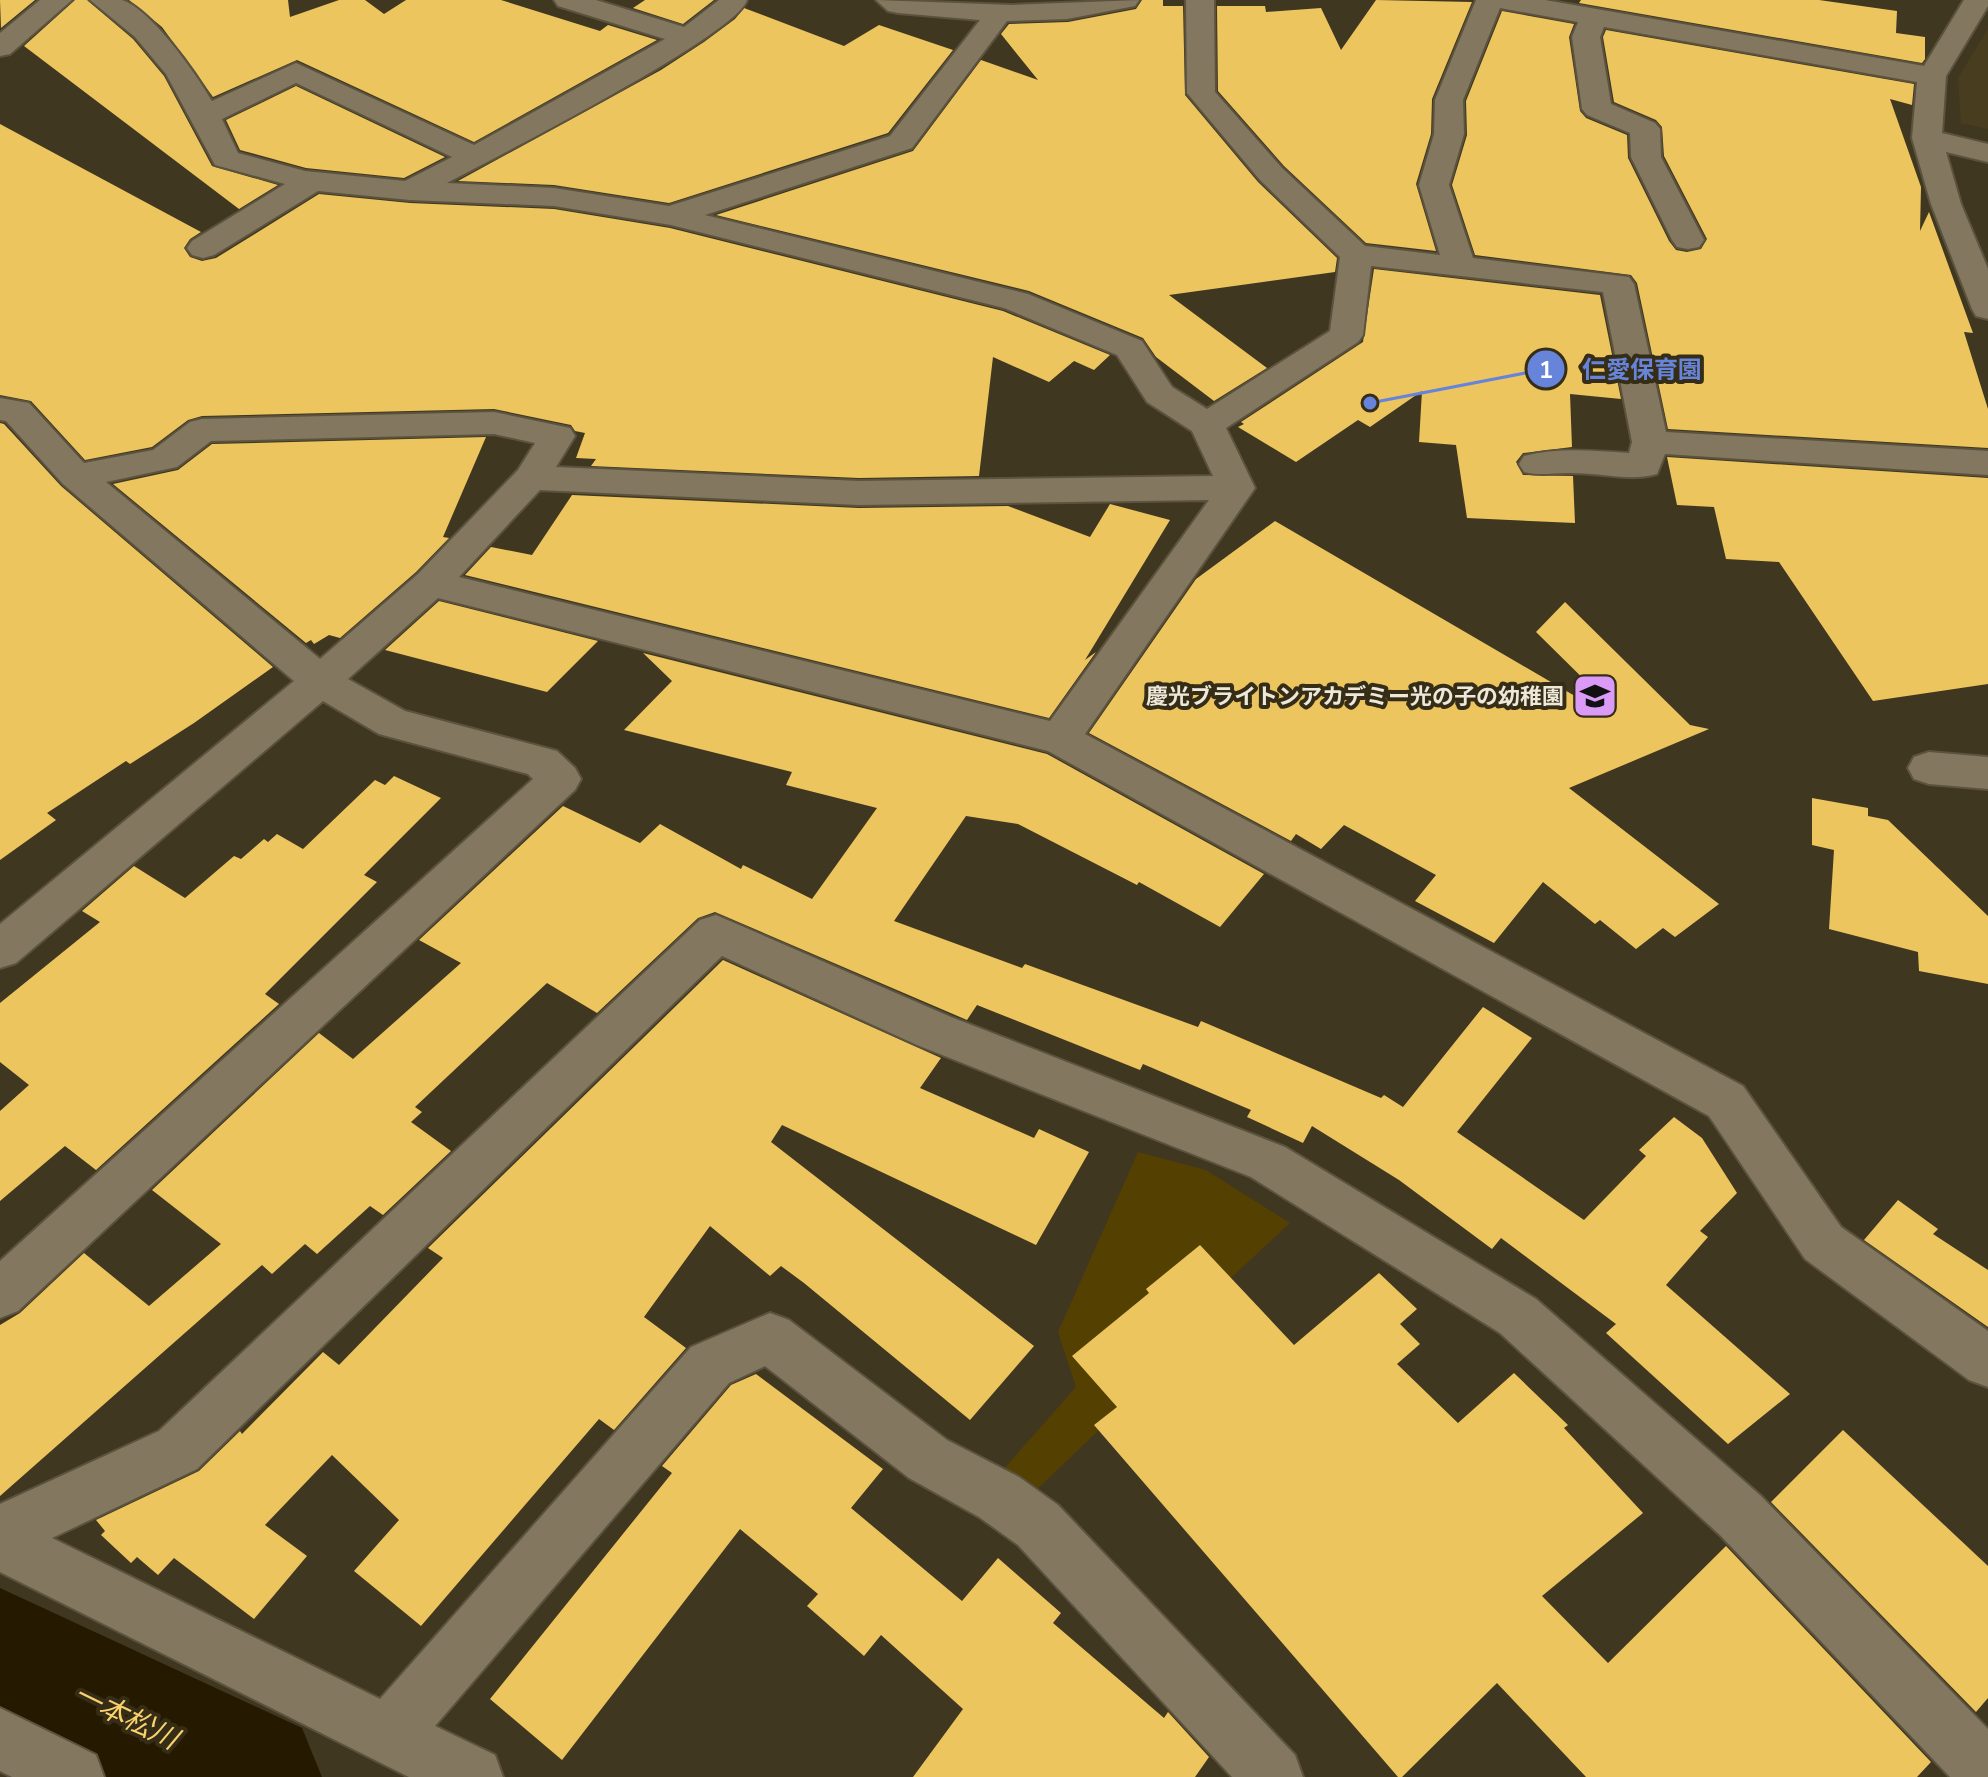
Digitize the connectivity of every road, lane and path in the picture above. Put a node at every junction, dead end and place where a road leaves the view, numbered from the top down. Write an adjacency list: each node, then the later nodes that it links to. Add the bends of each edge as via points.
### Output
1 (58, 0): 15 (street)
2 (104, 0): 17 (street, via 161,46)
3 (568, 0): 14 (street)
4 (733, 0): 14 (street, via 731,7)
5 (890, 0): 12 (street)
6 (1125, 0): 11 (street)
7 (1200, 0): 26 (street, via 1201,93 1271,174)
8 (1490, 0): 27 (street, via 1449,100 1449,134 1434,185)
9 (1499, 0): 13 (street)
10 (1978, 0): 16 (street)
11 (1079, 6): 12 (street)
12 (998, 15): 23 (street, via 901,142)
13 (1593, 18): 16 (street); 24 (street, via 1586,37 1597,109 1645,129 1646,157)
14 (688, 37): 20 (street)
15 (0, 48)
16 (1932, 76): 18 (street)
17 (207, 115): 20 (street, via 296,72); 21 (street, via 226,159)
18 (1927, 138): 19 (street); 28 (street, via 1946,204)
19 (1988, 153)
20 (474, 156): 22 (street)
21 (312, 181): 22 (street); 25 (street)
22 (410, 191): 23 (street, via 554,197)
23 (671, 216): 30 (street, via 1016,301 1130,348 1159,394)
24 (1688, 240)
25 (203, 248)
26 (1356, 255): 27 (street); 30 (street, via 1346,335)
27 (1459, 266): 31 (street, via 1618,284)
28 (1988, 309)
29 (0, 409): 34 (street, via 17,411)
30 (1207, 425): 36 (street)
31 (1650, 442): 32 (street); 33 (street, via 1644,466)
32 (1988, 463)
33 (1537, 464)
34 (76, 476): 35 (street, via 164,459 202,430 494,423 557,436); 38 (street)
35 (531, 478): 36 (street, via 859,493); 37 (street)
36 (1237, 488): 39 (street)
37 (431, 583): 38 (street); 39 (street)
38 (320, 681): 42 (street); 43 (street, via 393,723 542,762 560,779)
39 (1060, 739): 44 (street, via 1726,1101 1823,1243)
40 (1929, 768): 41 (street)
41 (1988, 773)
42 (0, 950)
43 (0, 1294)
44 (1988, 1362)
45 (0, 1533): 49 (street, via 178,1450 716,933 934,1031 1268,1162 1518,1316 1741,1516)
46 (0, 1542): 47 (street)
47 (388, 1735): 51 (street); 52 (street, via 710,1365 770,1338 928,1459 1038,1525)
48 (0, 1738): 50 (street)
49 (1988, 1773)
50 (74, 1777)
51 (473, 1777)
52 (1273, 1777)

